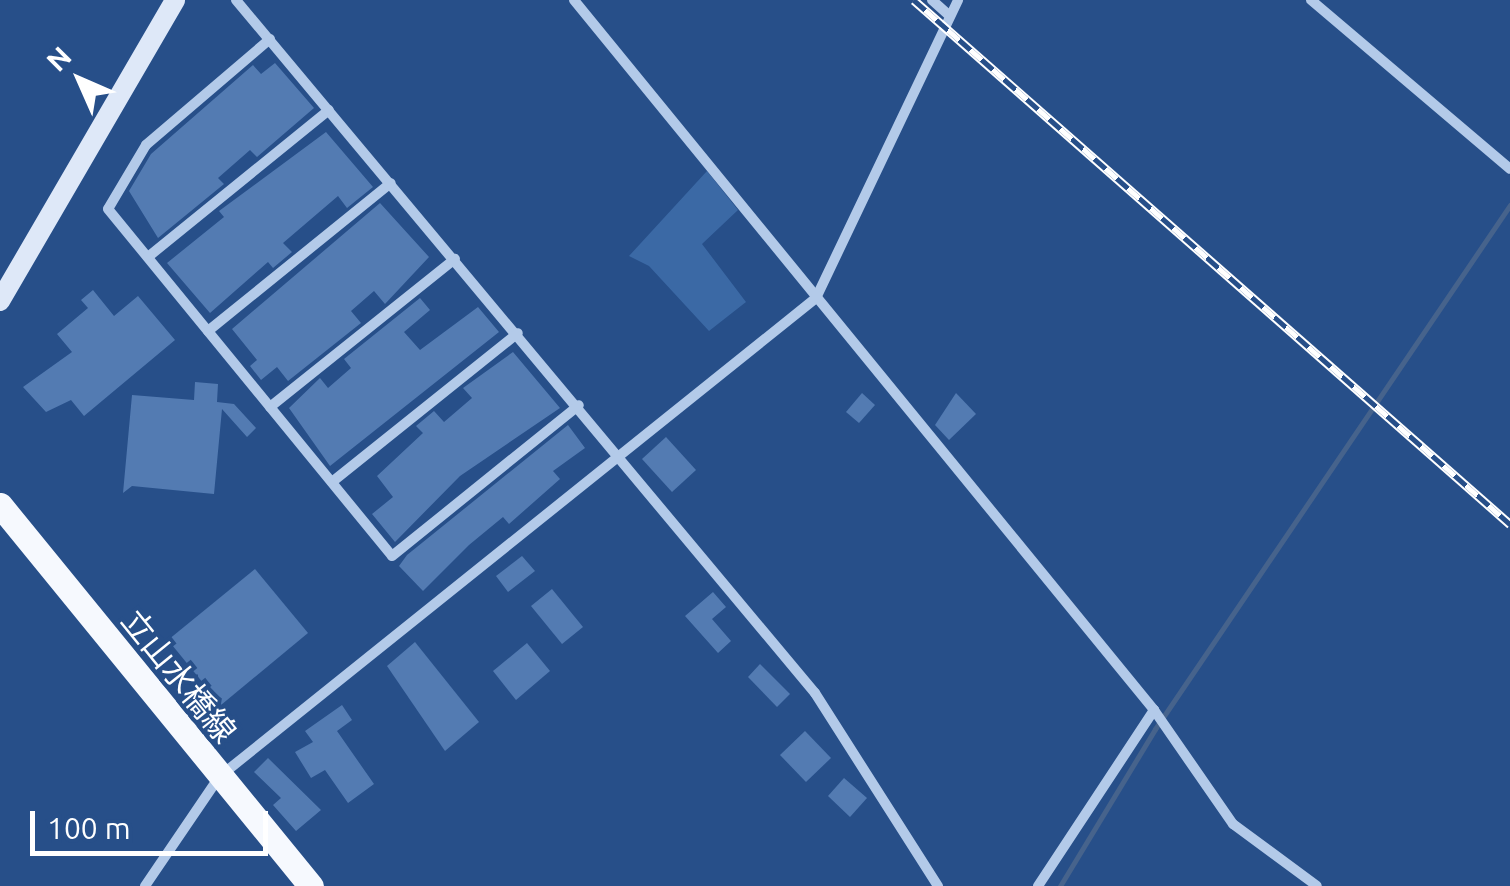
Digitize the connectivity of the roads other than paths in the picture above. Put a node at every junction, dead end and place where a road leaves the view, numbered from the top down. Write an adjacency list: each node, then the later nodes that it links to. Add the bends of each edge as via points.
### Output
1 (176, 0): 15 (street)
2 (236, 0): 8 (street)
3 (574, 0): 14 (street)
4 (932, 0): 7 (street)
5 (958, 0): 7 (street)
6 (1311, 0): 10 (street)
7 (950, 16): 14 (street)
8 (270, 39): 9 (street); 12 (street, via 146,144 108,208)
9 (329, 110): 11 (street); 12 (street)
10 (1510, 169)
11 (391, 183): 13 (street); 16 (street)
12 (148, 257): 16 (street)
13 (455, 259): 17 (street); 19 (street)
14 (816, 298): 20 (street); 23 (street)
15 (0, 300)
16 (208, 331): 19 (street)
17 (518, 333): 18 (street); 21 (street)
18 (578, 405): 20 (street); 21 (street, via 392,556)
19 (270, 407): 21 (street)
20 (622, 457): 24 (street); 27 (street, via 815,692)
21 (332, 482)
22 (0, 506): 24 (main road, 立山水橋線)
23 (1154, 710): 28 (street); 29 (street, via 1234,824)
24 (219, 777): 25 (street); 26 (main road, 立山水橋線)
25 (145, 886)
26 (311, 886)
27 (938, 886)
28 (1038, 886)
29 (1317, 886)

